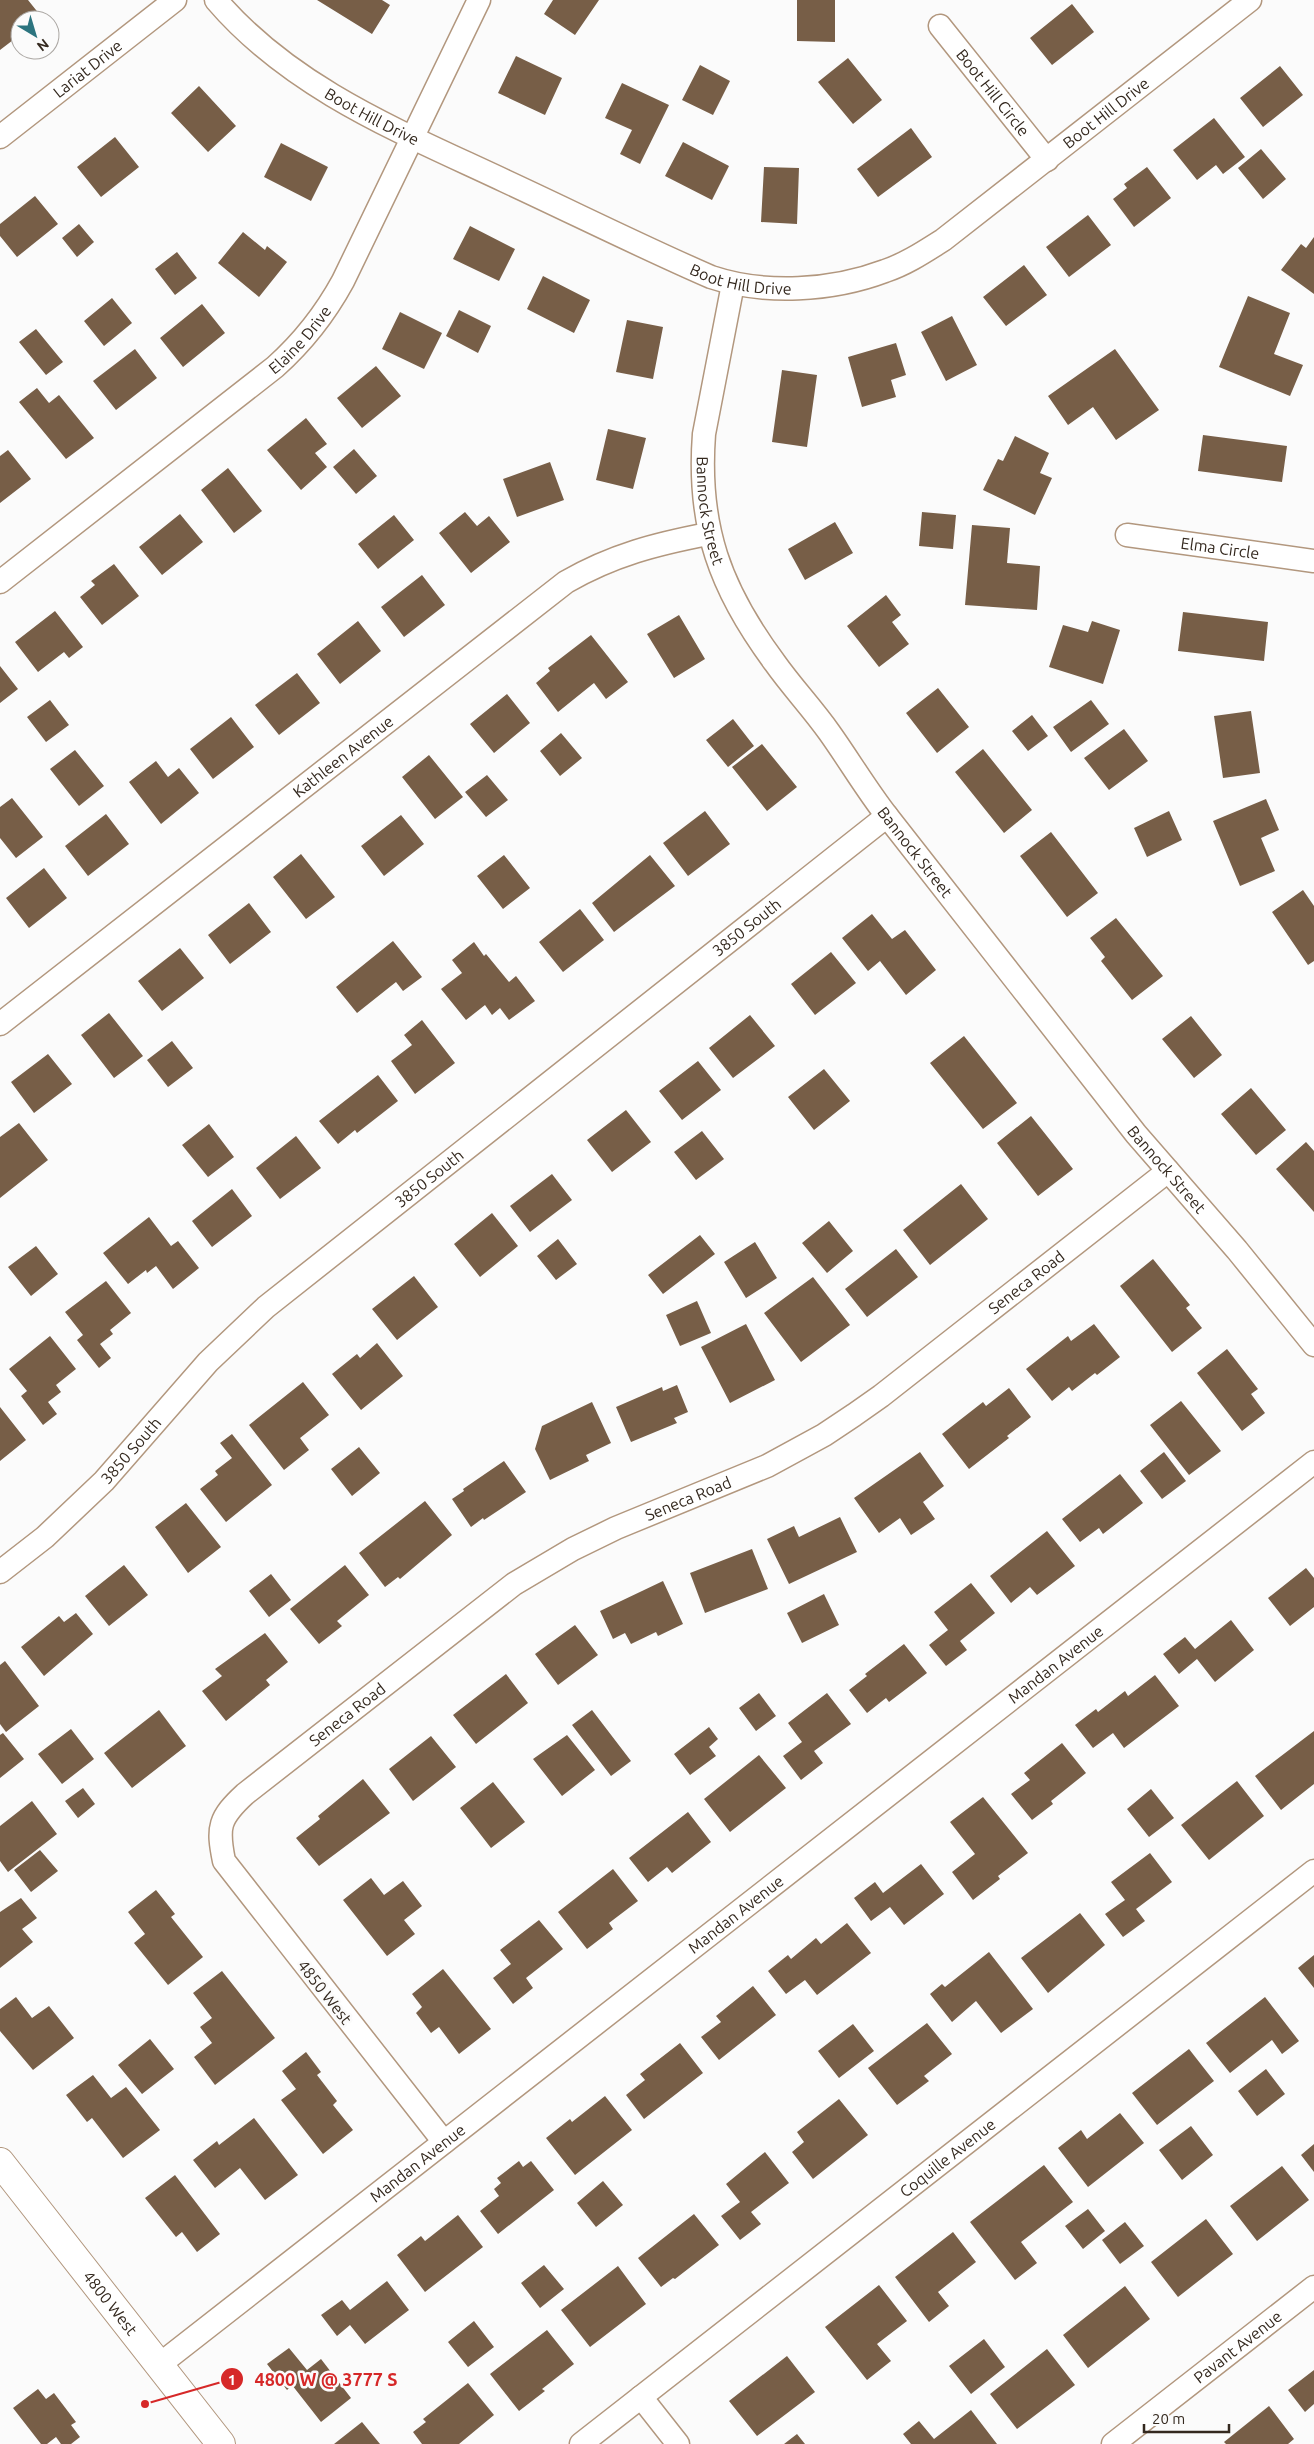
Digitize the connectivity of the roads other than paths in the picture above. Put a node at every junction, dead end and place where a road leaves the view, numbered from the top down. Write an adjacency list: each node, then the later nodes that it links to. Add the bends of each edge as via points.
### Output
1 (175, 0): 6 (street, Lariat Drive)
2 (216, 0): 7 (street, Boot Hill Drive, via 254,40 313,85)
3 (479, 0): 7 (street, Elaine Drive)
4 (1250, 0): 8 (street, Boot Hill Drive)
5 (940, 26): 8 (street, Boot Hill Circle)
6 (0, 137)
7 (412, 138): 9 (street, Boot Hill Drive, via 689,268); 13 (street, Elaine Drive, via 332,300 321,319 292,352)
8 (1047, 160): 9 (street, Boot Hill Drive, via 943,240 886,271 828,285)
9 (733, 284): 10 (street, Bannock Street, via 704,434 702,481)
10 (708, 534): 14 (street, Bannock Street, via 719,569 751,626); 15 (street, Kathleen Avenue, via 617,556 566,582)
11 (1127, 535): 12 (street, Elma Circle)
12 (1314, 561)
13 (0, 582)
14 (887, 816): 16 (street, Bannock Street); 19 (street, 3850 South, via 266,1307 208,1362 104,1482)
15 (0, 1024)
16 (1168, 1171): 17 (street, Bannock Street); 20 (street, Seneca Road, via 881,1396 824,1435 736,1480 616,1528 514,1584 245,1794 228,1812)
17 (1314, 1345)
18 (1314, 1462): 22 (street, Mandan Avenue)
19 (0, 1572)
20 (218, 1834): 22 (street, 4850 West, via 224,1860 245,1891)
21 (1314, 1870): 26 (street, Coquille Avenue)
22 (444, 2142): 25 (street, Mandan Avenue)
23 (0, 2162): 25 (main road, 4800 West)
24 (1314, 2287): 30 (street, Pavant Avenue)
25 (159, 2365): 27 (main road, 4800 West)
26 (641, 2397): 28 (street, Coquille Avenue); 29 (street)
27 (221, 2444)
28 (581, 2444)
29 (678, 2444)
30 (1113, 2444)

